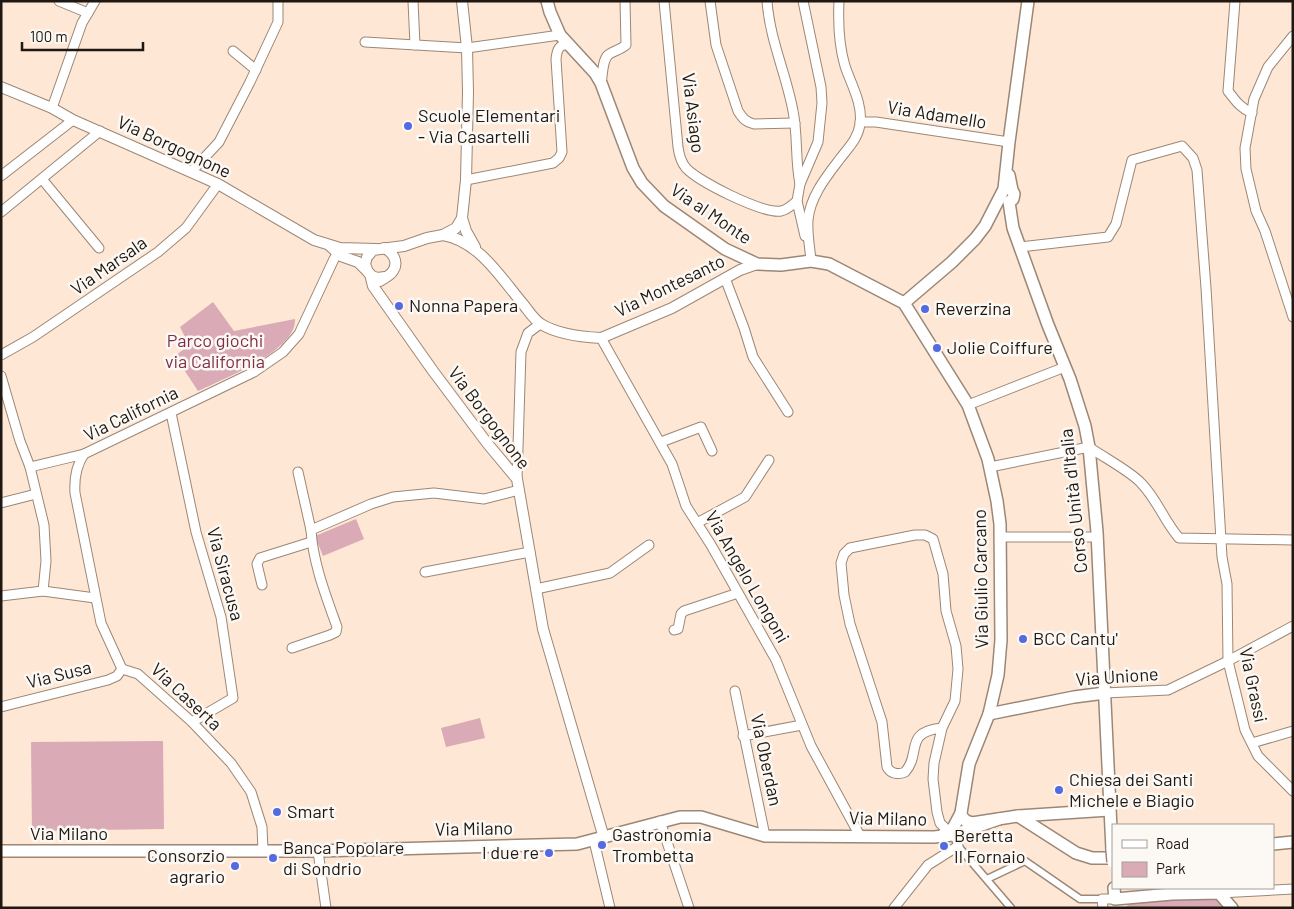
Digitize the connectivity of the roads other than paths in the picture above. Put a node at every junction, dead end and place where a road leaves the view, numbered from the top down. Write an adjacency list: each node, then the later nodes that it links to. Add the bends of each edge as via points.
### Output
1 (59, 1): 15 (street)
2 (95, 1): 15 (street)
3 (278, 1): 23 (street, via 278,22)
4 (413, 1): 19 (street)
5 (462, 1): 21 (street)
6 (547, 1): 16 (main road, Via al Monte)
7 (625, 1): 24 (street, via 626,44 605,60)
8 (664, 1): 40 (street, Via Asiago, via 680,160 702,180 760,207 780,211)
9 (710, 1): 30 (street, via 716,46 743,119 754,124)
10 (768, 1): 30 (street, via 774,45)
11 (803, 1): 38 (street, via 822,103 818,142)
12 (839, 1): 29 (street, via 845,64 855,92)
13 (1028, 1): 32 (main road)
14 (1235, 1): 27 (street, via 1228,91 1244,110)
15 (88, 13): 26 (street)
16 (560, 35): 20 (main road, Via al Monte); 21 (street)
17 (1293, 36): 27 (street, via 1268,68 1254,99)
18 (366, 42): 19 (street)
19 (415, 45): 21 (street)
20 (570, 45): 24 (main road, Via al Monte); 36 (street, via 561,46 556,58 562,152 559,158 552,163)
21 (467, 48): 36 (street)
22 (232, 51): 23 (street)
23 (256, 70): 33 (street, via 219,142)
24 (601, 84): 52 (main road, Via al Monte, via 632,168 642,183 669,210)
25 (1, 87): 26 (street, Via Borgognone)
26 (52, 108): 28 (street, Via Borgognone)
27 (1252, 113): 58 (street, via 1246,169 1256,211)
28 (73, 120): 31 (street, Via Borgognone); 34 (street)
29 (860, 122): 32 (street, Via Adamello); 50 (street, via 855,138 812,203 808,218)
30 (795, 123): 38 (street)
31 (100, 131): 33 (street, Via Borgognone); 35 (street)
32 (1009, 142): 39 (main road)
33 (191, 172): 37 (street, Via Borgognone)
34 (1, 176)
35 (42, 179): 41 (street); 46 (street)
36 (466, 180): 42 (street)
37 (218, 184): 49 (street, Via Borgognone, via 302,234); 62 (street, Via Marsala, via 186,228 158,252 33,337)
38 (800, 184): 40 (street)
39 (1006, 194): 45 (main road, Corso Unità d'Italia); 57 (main road, via 975,239)
40 (798, 201): 50 (street)
41 (1, 212)
42 (462, 218): 43 (street, via 456,228); 48 (street)
43 (443, 235): 44 (street, Via Borgognone); 48 (street, via 462,240)
44 (415, 243): 47 (street, Via Borgognone); 51 (street, via 400,253)
45 (1020, 246): 63 (main road, Corso Unità d'Italia); 84 (street, Via Grassi, via 1108,237 1116,224 1132,160 1182,146 1193,158 1197,170 1206,288)
46 (99, 248)
47 (380, 249): 49 (street, Via Borgognone); 51 (street, via 392,253); 53 (street, via 370,252 367,257 365,264)
48 (478, 251): 60 (street)
49 (342, 252): 53 (street, Via Borgognone); 67 (street, Via California, via 333,263 299,334 283,352 254,372)
50 (810, 256): 52 (main road, Via al Monte, via 781,265); 57 (main road, Via al Monte)
51 (396, 262): 54 (street, via 393,272)
52 (742, 263): 55 (street, Via Montesanto)
53 (369, 273): 54 (street, via 376,278); 56 (street, Via Borgognone)
54 (385, 278): 56 (street)
55 (725, 278): 61 (street, Via Montesanto, via 672,308); 66 (street, via 753,357)
56 (376, 292): 76 (street, Via Borgognone)
57 (904, 303): 65 (main road, Via Giulio Carcano)
58 (1292, 312): 59 (street)
59 (1293, 317)
60 (540, 324): 61 (street, Via Montesanto, via 556,331); 76 (street, via 528,333 520,352)
61 (601, 338): 68 (street, Via Angelo Longoni)
62 (1, 355)
63 (1065, 367): 65 (street); 69 (main road, Corso Unità d'Italia)
64 (2, 382): 73 (street)
65 (968, 404): 74 (main road, Via Giulio Carcano)
66 (788, 412)
67 (171, 413): 71 (street, Via California); 105 (street, Via Siracusa, via 196,532 221,617 233,698)
68 (661, 442): 70 (street, via 701,427); 80 (street, Via Angelo Longoni, via 686,506)
69 (1089, 447): 74 (street); 83 (main road, Corso Unità d'Italia); 84 (street, via 1140,482 1179,538)
70 (712, 451)
71 (84, 454): 73 (street); 95 (street, Via California, via 77,465 74,493)
72 (769, 460): 80 (street, via 745,497)
73 (30, 467): 78 (street)
74 (990, 467): 82 (main road, Via Giulio Carcano)
75 (298, 472): 81 (street)
76 (517, 479): 77 (street, Via Borgognone)
77 (519, 490): 81 (street, via 484,499 434,493 393,497); 88 (street, Via Borgognone)
78 (36, 494): 79 (street); 92 (street, via 44,524 46,561)
79 (1, 503)
80 (697, 523): 93 (street, Via Angelo Longoni)
81 (311, 530): 86 (street)
82 (1001, 537): 83 (street); 104 (main road, Via Giulio Carcano, via 1001,640 998,675)
83 (1097, 537): 102 (main road, Corso Unità d'Italia)
84 (1221, 539): 85 (street); 99 (street, Via Grassi, via 1227,584)
85 (1293, 540)
86 (312, 542): 90 (street, via 260,558 257,564); 98 (street, via 337,627 336,632 330,635)
87 (649, 545): 91 (street, via 610,573)
88 (530, 552): 89 (street); 91 (street, Via Borgognone)
89 (425, 572)
90 (262, 585)
91 (536, 589): 120 (street, Via Borgognone, via 543,629)
92 (43, 591): 94 (street); 95 (street)
93 (738, 592): 97 (street, via 684,611 678,629); 106 (street, Via Angelo Longoni, via 776,660)
94 (1, 596)
95 (95, 598): 100 (street, Via Caserta, via 101,623)
96 (1293, 626): 99 (street, Via Unione)
97 (674, 630)
98 (292, 648)
99 (1228, 661): 102 (street, Via Unione, via 1168,690); 110 (street, Via Grassi, via 1245,730)
100 (122, 669): 103 (street, Via Susa, via 108,680); 105 (street, Via Caserta, via 138,674)
101 (735, 691): 109 (street, Via Oberdan)
102 (1105, 693): 104 (main road, Via Unione); 112 (main road, Corso Unità d'Italia)
103 (1, 707)
104 (989, 714): 113 (main road, Via Giulio Carcano, via 969,764)
105 (192, 722): 125 (street, Via Caserta, via 231,763 251,792 262,828)
106 (802, 724): 109 (street); 119 (street, Via Angelo Longoni)
107 (942, 728): 107 (street, via 922,733 905,772 896,774 889,771 882,722 850,624 844,595 841,564 850,548 915,535 934,539 958,669 955,701); 117 (street, via 933,779 936,812)
108 (1293, 731): 110 (street)
109 (744, 736): 118 (street, Via Oberdan)
110 (1252, 743): 111 (street, Via Grassi, via 1258,756)
111 (1293, 791)
112 (1109, 810): 114 (main road); 127 (main road, Corso Unità d'Italia)
113 (961, 813): 115 (main road, via 966,821 972,823); 117 (main road)
114 (1018, 816): 115 (main road); 127 (main road, via 1076,853 1092,858)
115 (999, 819): 117 (main road, Via Milano)
116 (660, 821): 118 (main road, Via Milano, via 701,817); 120 (main road, Via Milano); 135 (street)
117 (948, 834): 119 (main road, Via Milano, via 912,838); 123 (street)
118 (765, 836): 119 (main road, Via Milano)
119 (860, 836)
120 (599, 839): 126 (main road, Via Milano, via 577,844); 134 (street)
121 (1293, 842): 122 (main road)
122 (1274, 844)
123 (958, 846): 128 (street); 136 (street, via 928,865)
124 (1, 851): 125 (main road, Via Milano)
125 (263, 851): 126 (main road, Via Milano)
126 (318, 851): 133 (street)
127 (1112, 857)
128 (987, 879): 132 (street, via 1025,860 1080,899); 137 (street)
129 (1293, 889): 130 (street)
130 (1219, 893): 131 (main road); 138 (main road)
131 (1115, 898): 132 (street)
132 (1102, 903)
133 (326, 908)
134 (610, 908)
135 (689, 908)
136 (894, 908)
137 (1011, 908)
138 (1232, 908)

